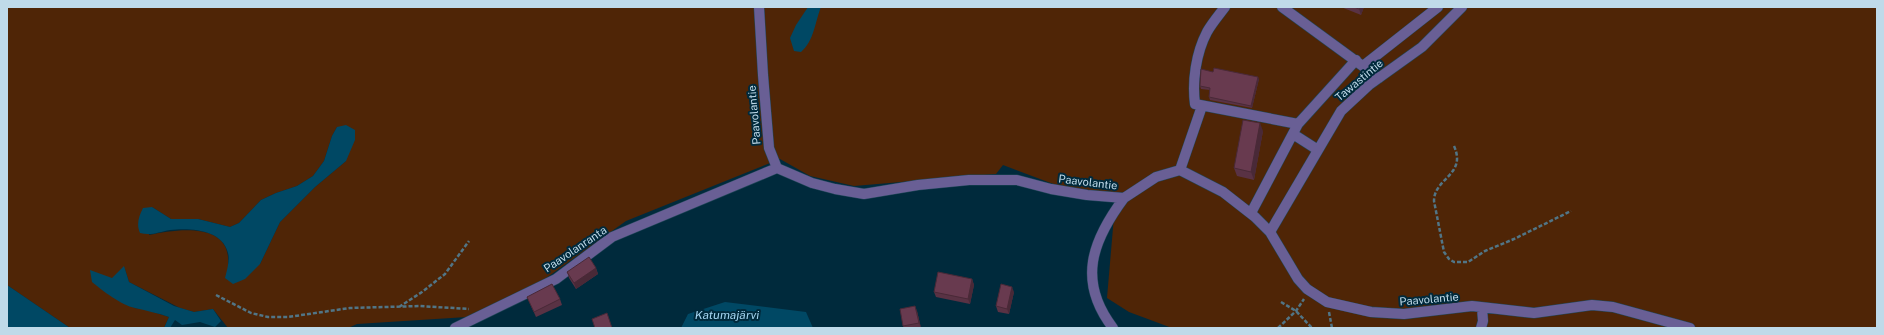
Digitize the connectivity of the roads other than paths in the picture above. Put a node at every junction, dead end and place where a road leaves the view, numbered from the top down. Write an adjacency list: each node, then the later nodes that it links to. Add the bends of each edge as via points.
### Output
1 (760, 7): 12 (street, Paavolantie, via 769,148)
2 (1225, 7): 8 (street, via 1207,32 1200,50 1193,89 1195,104)
3 (1282, 7): 6 (street)
4 (1438, 7): 6 (street)
5 (1462, 7): 7 (street, Tawastintie, via 1422,47)
6 (1359, 63): 7 (street); 9 (street)
7 (1379, 78): 11 (street, Tawastintie, via 1341,111)
8 (1202, 106): 9 (street); 13 (street)
9 (1298, 124): 10 (street)
10 (1293, 134): 11 (street); 15 (street)
11 (1318, 150): 16 (street, Tawastintie)
12 (777, 168): 14 (street, Paavolantie, via 812,183 864,194 918,185 1017,180 1051,189); 18 (street, Paavolanranta, via 612,238 556,279)
13 (1180, 170): 14 (street, Paavolantie, via 1156,177); 15 (street, Paavolantie, via 1223,192)
14 (1124, 198): 19 (street, via 1108,219 1096,244 1092,262 1095,293)
15 (1251, 213): 16 (street, Paavolantie)
16 (1270, 232): 17 (street, Paavolantie, via 1298,279 1307,289 1328,302 1371,312 1404,314 1472,306)
17 (1482, 308): 20 (street); 21 (street, Paavolantie, via 1534,313 1592,305 1613,307)
18 (455, 328)
19 (1113, 328)
20 (1481, 328)
21 (1690, 328)

